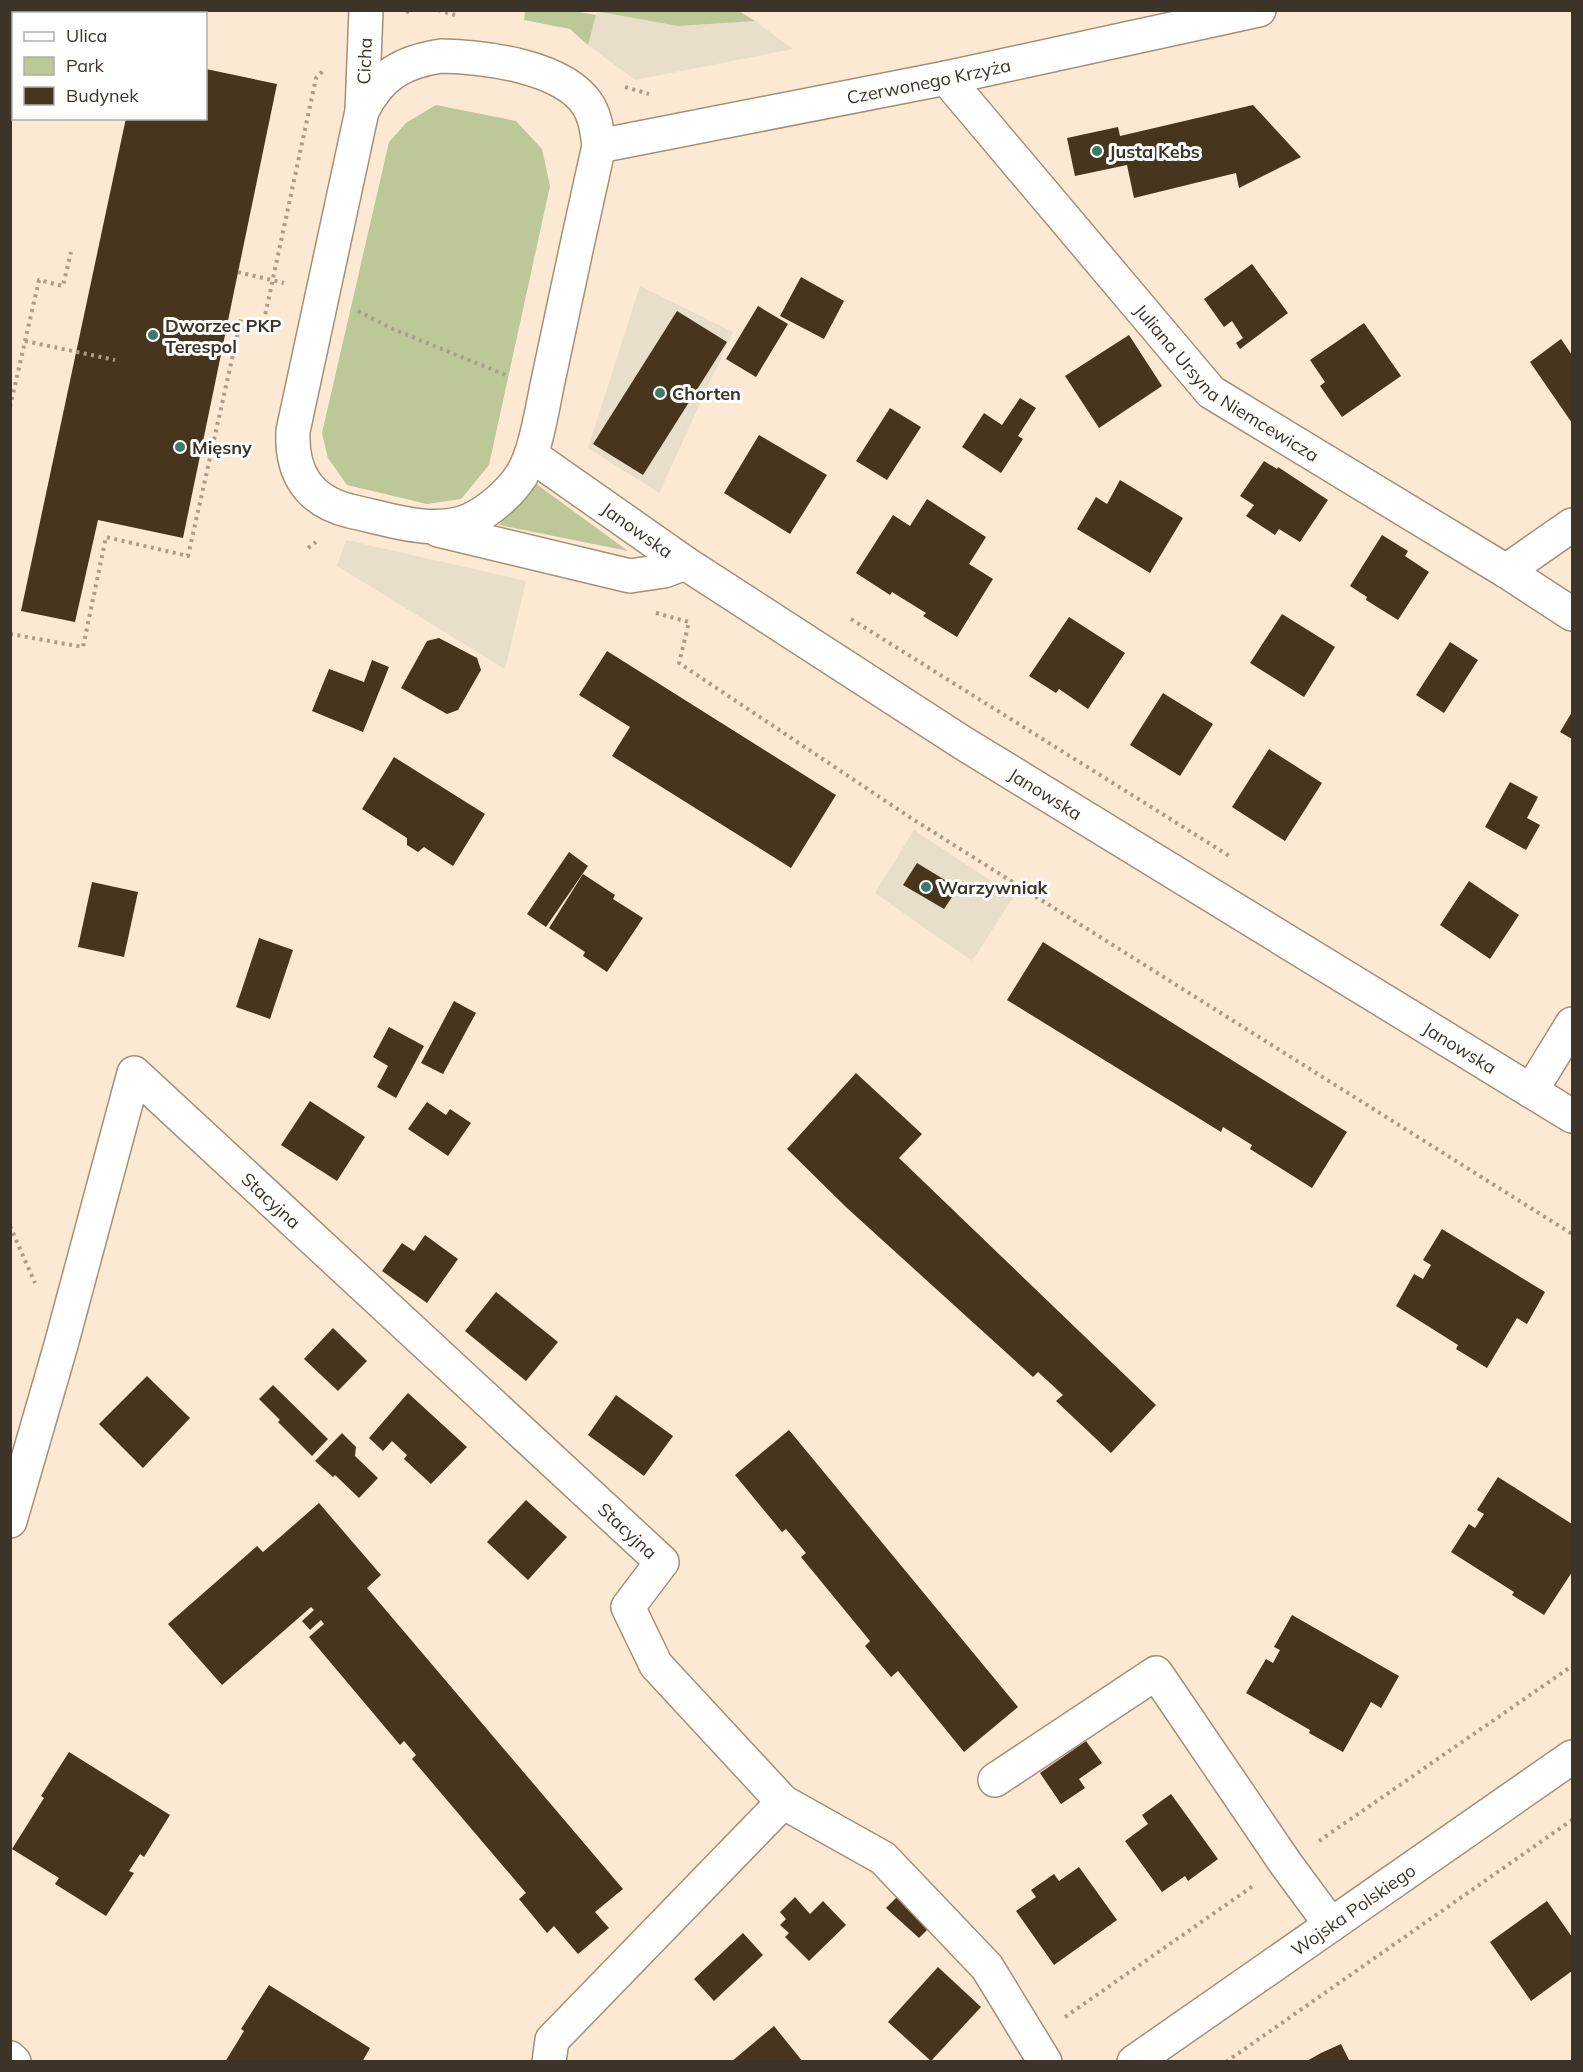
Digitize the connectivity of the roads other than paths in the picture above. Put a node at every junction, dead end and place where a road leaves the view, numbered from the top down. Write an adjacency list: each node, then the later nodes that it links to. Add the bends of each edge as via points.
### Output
1 (366, 10): 4 (street, Cicha)
2 (1259, 10): 3 (street, Czerwonego Krzyża)
3 (946, 78): 5 (street, Czerwonego Krzyża); 10 (street, Juliana Ursyna Niemcewicza, via 1211,392)
4 (362, 111): 5 (street, via 371,94 400,68 420,59 464,56 536,70 569,86 588,105 597,125); 8 (street, via 292,447 302,480 314,494 337,506)
5 (599, 146): 6 (street)
6 (531, 455): 8 (street, via 522,475 490,507 470,520); 9 (street, Janowska)
7 (1572, 525): 10 (street)
8 (427, 527): 9 (street, via 630,576)
9 (685, 563): 13 (street, Janowska, via 963,742)
10 (1506, 571): 11 (street, Juliana Ursyna Niemcewicza)
11 (1572, 614)
12 (1572, 1024): 13 (street)
13 (1531, 1091): 14 (street, Janowska)
14 (1572, 1116)
15 (10, 1521): 18 (street, Stacyjna, via 134,1073 662,1562 628,1607 656,1665)
16 (1572, 1757): 19 (street, Wojska Polskiego)
17 (995, 1780): 19 (street, via 1156,1673)
18 (783, 1802): 22 (street, via 552,2040); 23 (street, via 883,1858 987,1967)
19 (1331, 1924): 24 (street, Wojska Polskiego)
20 (10, 2058): 21 (street)
21 (14, 2061)
22 (549, 2061)
23 (1045, 2061)
24 (1134, 2061)

